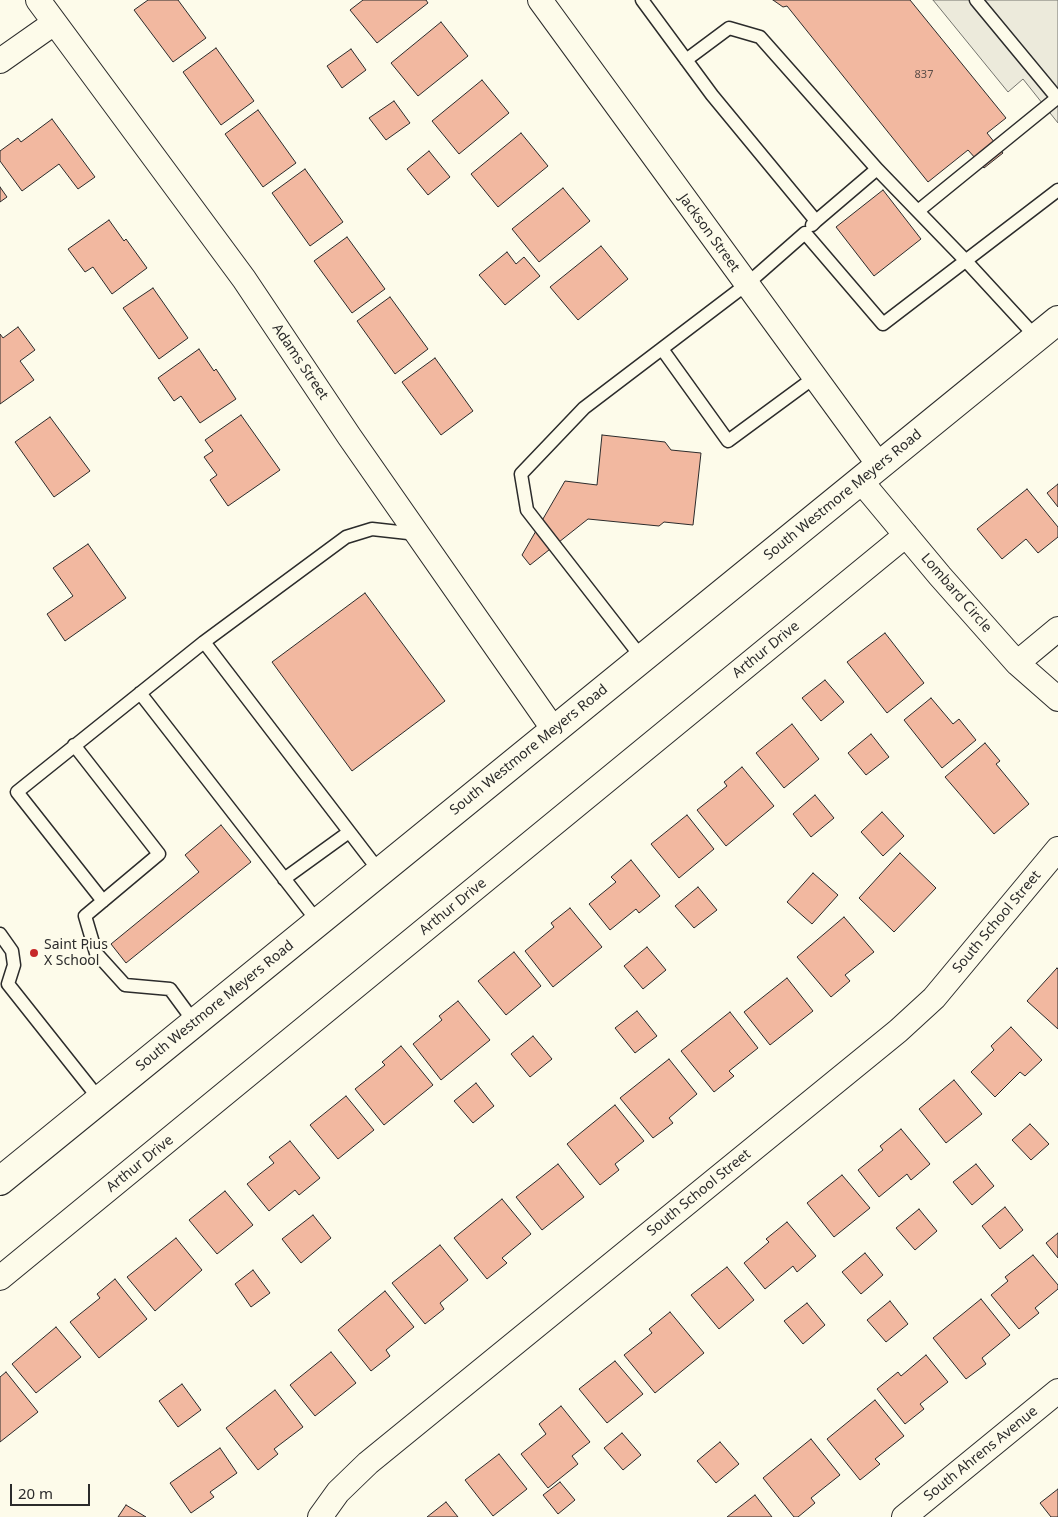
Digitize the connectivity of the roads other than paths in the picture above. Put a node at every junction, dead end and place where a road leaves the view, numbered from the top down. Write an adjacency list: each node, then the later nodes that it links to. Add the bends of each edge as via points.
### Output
1 (38, 0): 5 (street, Adams Street)
2 (540, 0): 15 (street, Jackson Street)
3 (642, 0): 6 (lane)
4 (976, 0): 8 (lane)
5 (54, 23): 7 (street); 21 (street, Adams Street, via 244,279)
6 (686, 60): 9 (lane, via 729,28 760,37); 12 (lane)
7 (0, 61)
8 (1058, 99): 11 (lane)
9 (877, 169): 11 (lane); 12 (lane)
10 (1058, 190): 14 (lane)
11 (918, 211): 14 (lane)
12 (816, 220): 13 (lane)
13 (805, 233): 14 (lane, via 883,324); 15 (lane)
14 (966, 261): 17 (lane)
15 (747, 284): 18 (lane); 19 (street, Jackson Street)
16 (1058, 320): 17 (street, South Westmore Meyers Road)
17 (1036, 337): 20 (street, South Westmore Meyers Road)
18 (662, 349): 19 (lane, via 728,441); 25 (lane, via 584,408 521,474 527,510)
19 (815, 377): 20 (street, Jackson Street)
20 (870, 473): 22 (street, Lombard Circle); 25 (street, South Westmore Meyers Road)
21 (417, 534): 24 (lane, via 372,529 346,537); 29 (street, Adams Street)
22 (906, 535): 26 (street, Lombard Circle); 42 (street, Arthur Drive)
23 (1058, 629): 26 (street)
24 (204, 642): 27 (lane); 31 (lane)
25 (642, 658): 29 (street, South Westmore Meyers Road)
26 (1017, 663): 28 (street, Lombard Circle)
27 (140, 693): 30 (lane); 34 (lane)
28 (1058, 699)
29 (554, 730): 33 (street, South Westmore Meyers Road)
30 (74, 745): 35 (lane, via 159,854); 35 (lane, via 17,792)
31 (349, 832): 33 (lane); 34 (lane)
32 (1058, 849): 44 (street, South School Street, via 934,998 898,1031 368,1463 338,1492)
33 (380, 872): 36 (street, South Westmore Meyers Road)
34 (284, 879): 36 (lane)
35 (103, 901): 39 (lane, via 86,916 96,953 125,985 170,989)
36 (318, 922): 39 (street, South Westmore Meyers Road)
37 (0, 934): 38 (lane, via 12,951 14,965)
38 (4, 987): 40 (lane)
39 (195, 1023): 40 (street, South Westmore Meyers Road)
40 (100, 1100): 41 (street, South Westmore Meyers Road)
41 (0, 1181)
42 (0, 1278)
43 (1058, 1390): 45 (street, South Ahrens Avenue)
44 (320, 1517)
45 (904, 1517)

